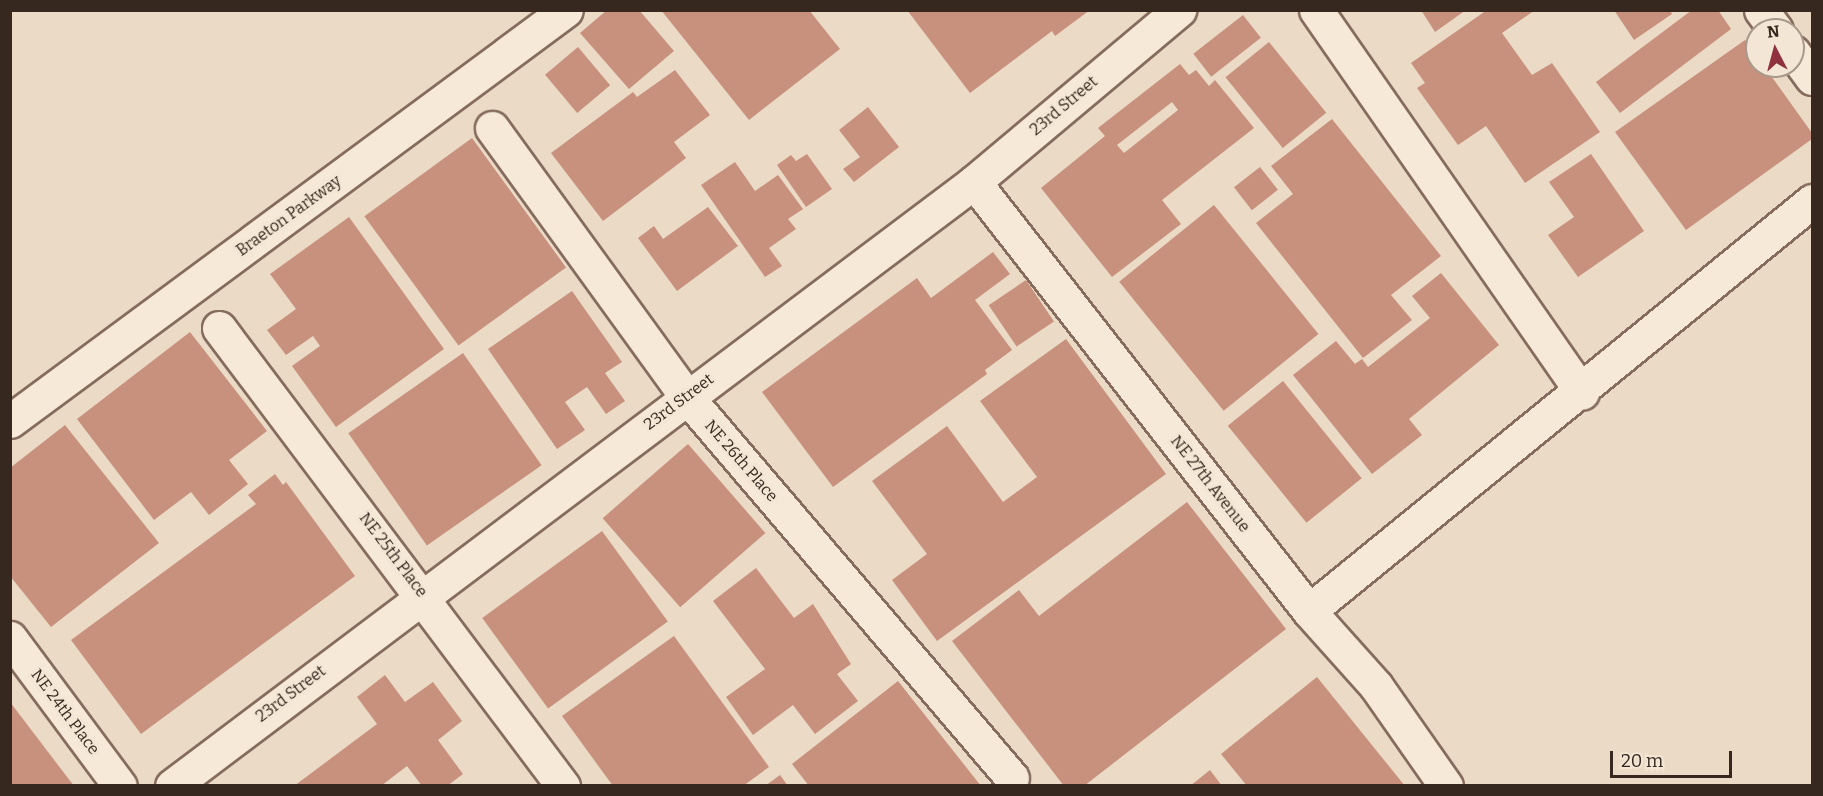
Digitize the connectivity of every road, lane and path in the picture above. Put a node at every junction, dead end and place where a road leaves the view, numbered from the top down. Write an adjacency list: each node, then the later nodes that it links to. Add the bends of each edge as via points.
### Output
1 (566, 10): 10 (street, Braeton Parkway)
2 (1179, 10): 5 (street, 23rd Street)
3 (1316, 10): 8 (street)
4 (492, 128): 9 (street, NE 26th Place)
5 (974, 182): 9 (street, 23rd Street); 12 (street, NE 27th Avenue)
6 (1812, 201): 8 (street)
7 (219, 328): 11 (street, NE 25th Place)
8 (1582, 393): 12 (street)
9 (686, 396): 11 (street, 23rd Street); 14 (street, NE 26th Place)
10 (10, 421)
11 (422, 593): 16 (street, 23rd Street); 17 (street, NE 25th Place)
12 (1309, 611): 18 (street, NE 27th Avenue, via 1376,686)
13 (10, 638): 15 (street, NE 24th Place)
14 (1012, 777)
15 (120, 786)
16 (172, 786)
17 (563, 786)
18 (1446, 786)

